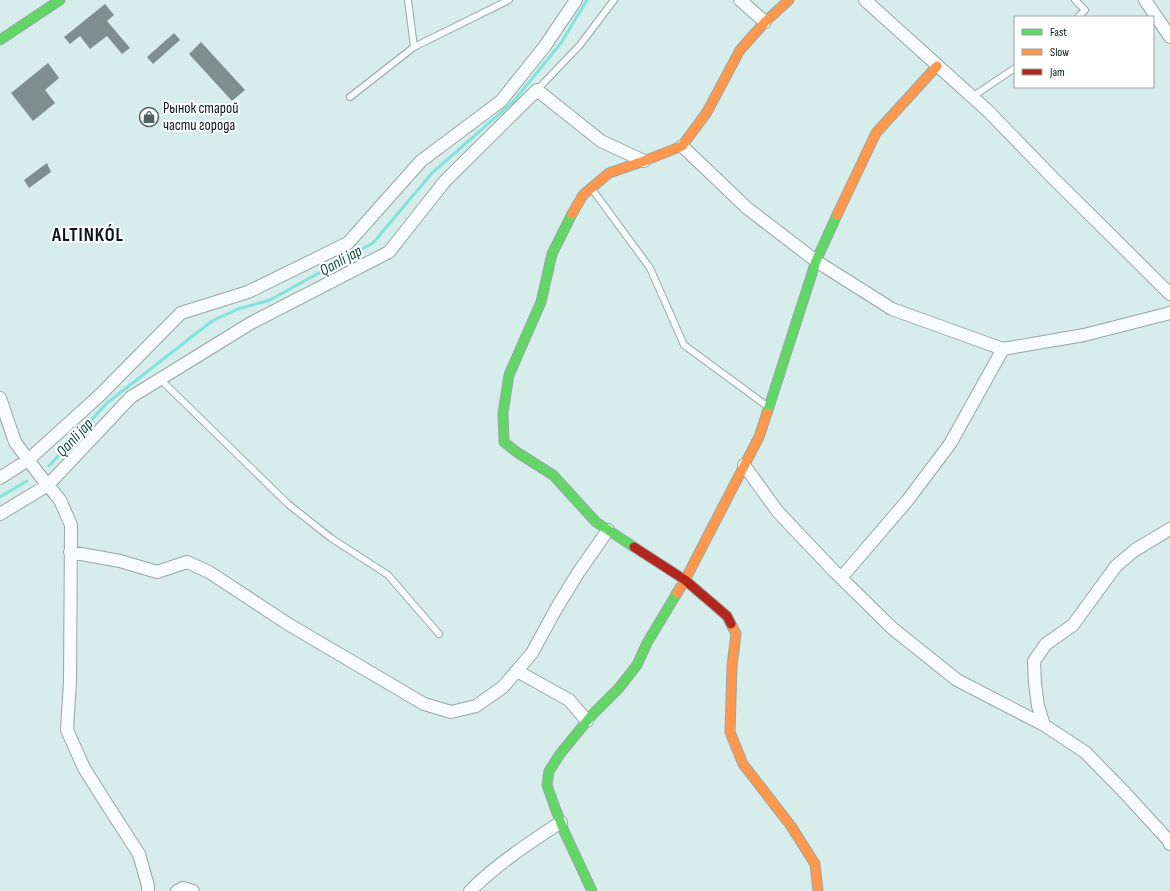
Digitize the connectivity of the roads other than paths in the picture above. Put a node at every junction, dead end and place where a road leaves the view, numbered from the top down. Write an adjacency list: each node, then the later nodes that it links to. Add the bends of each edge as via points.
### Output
1 (60, 0): 14 (street)
2 (408, 0): 15 (lane)
3 (509, 0): 15 (lane)
4 (576, 0): 31 (street, via 545,46 501,101 422,161 348,243 248,292 181,313 100,395)
5 (614, 0): 18 (lane, via 580,45)
6 (740, 0): 12 (street)
7 (789, 0): 12 (street)
8 (865, 0): 16 (street)
9 (1075, 0): 11 (lane, via 1085,10)
10 (1147, 1): 13 (street)
11 (1079, 16)
12 (765, 22): 21 (street, via 740,50 707,112)
13 (1170, 37)
14 (0, 40)
15 (414, 47): 19 (lane)
16 (937, 66): 20 (street); 24 (street, via 876,133)
17 (1014, 69): 20 (lane)
18 (538, 90): 22 (street, via 600,141); 28 (street, via 445,181 389,252 251,323)
19 (350, 97)
20 (972, 97): 25 (street)
21 (682, 146): 22 (street); 24 (street, via 747,208)
22 (644, 161): 23 (street, via 609,173)
23 (591, 188): 30 (lane, via 650,268 684,345); 37 (street, via 583,195 552,254 541,302 509,375 504,413 504,442 518,454 553,475 596,522)
24 (816, 261): 27 (street, via 892,310); 30 (street)
25 (1170, 294)
26 (1170, 314): 27 (street, via 1084,335)
27 (1003, 348): 39 (street, via 950,444 907,501)
28 (160, 379): 34 (street, via 131,397); 41 (lane, via 288,504 331,538 388,575)
29 (0, 398): 31 (street, via 15,442)
30 (769, 408): 32 (street, via 759,436)
31 (28, 460): 33 (street); 34 (street)
32 (744, 465): 39 (street, via 778,512); 40 (street)
33 (0, 478)
34 (48, 485): 35 (street); 38 (street, via 60,500 71,525)
35 (0, 514)
36 (1170, 529): 44 (street, via 1135,550 1116,566 1074,625 1046,644 1034,660 1038,706)
37 (608, 530): 40 (street); 42 (street, via 578,573 532,653)
38 (70, 552): 42 (street, via 120,560 157,572 187,562 209,572 288,624 424,704 451,712 476,706 503,687); 47 (street, via 70,682 67,730 84,768 139,854)
39 (841, 578): 44 (street, via 892,628 957,680)
40 (685, 580): 43 (street, via 646,643 637,665); 52 (street, via 727,616 736,634 732,666 730,732 743,764 791,826 815,864)
41 (439, 634)
42 (517, 671): 43 (street, via 569,700)
43 (587, 721): 45 (street, via 549,771 547,785)
44 (1044, 725): 46 (street, via 1085,752)
45 (561, 822): 50 (street, via 518,850); 51 (street)
46 (1170, 844)
47 (148, 891)
48 (177, 891): 49 (street, via 183,888)
49 (193, 891)
50 (470, 891)
51 (592, 891)
52 (818, 891)

